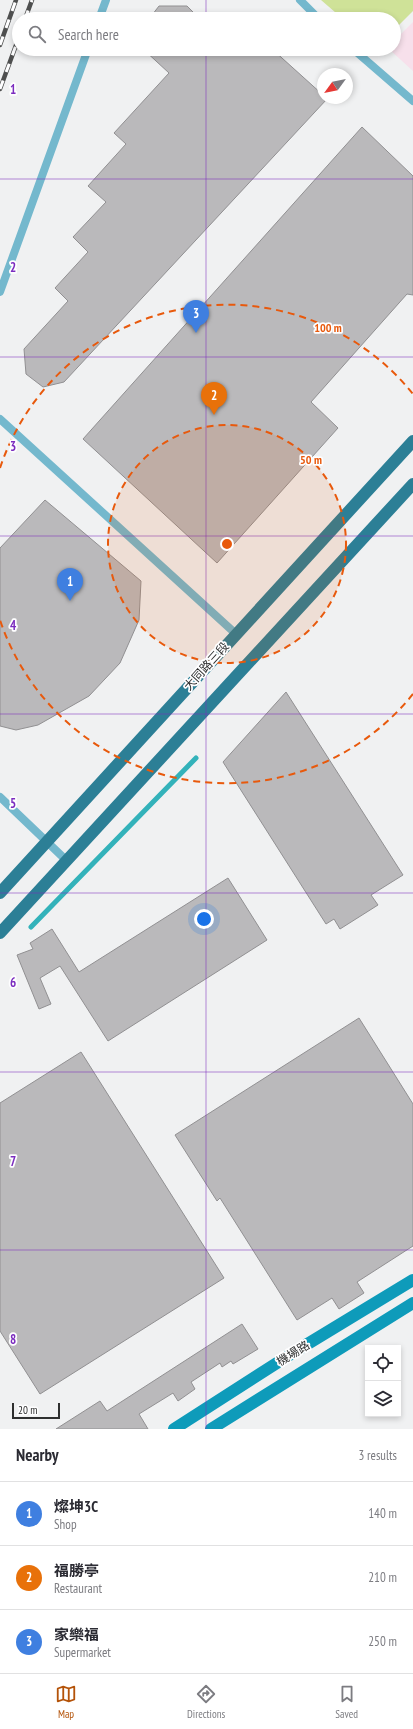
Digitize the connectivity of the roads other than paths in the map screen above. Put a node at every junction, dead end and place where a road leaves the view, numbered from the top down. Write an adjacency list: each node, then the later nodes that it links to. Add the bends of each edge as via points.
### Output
1 (106, 0): 3 (lane)
2 (300, 0): 4 (lane)
3 (102, 12)
4 (312, 12)
5 (85, 56): 8 (lane)
6 (361, 56): 7 (lane)
7 (413, 101)
8 (0, 292)
9 (0, 419): 12 (lane)
10 (413, 440): 12 (main road, 大同路三段)
11 (413, 484): 15 (main road)
12 (236, 634): 14 (main road, 大同路三段)
13 (0, 797): 14 (lane)
14 (46, 842): 15 (lane); 16 (main road, 大同路三段)
15 (67, 861): 17 (main road)
16 (0, 893)
17 (0, 933)
18 (413, 1280): 20 (street, 機場路)
19 (413, 1303): 21 (street, 機場路)
20 (174, 1429)
21 (211, 1429)

